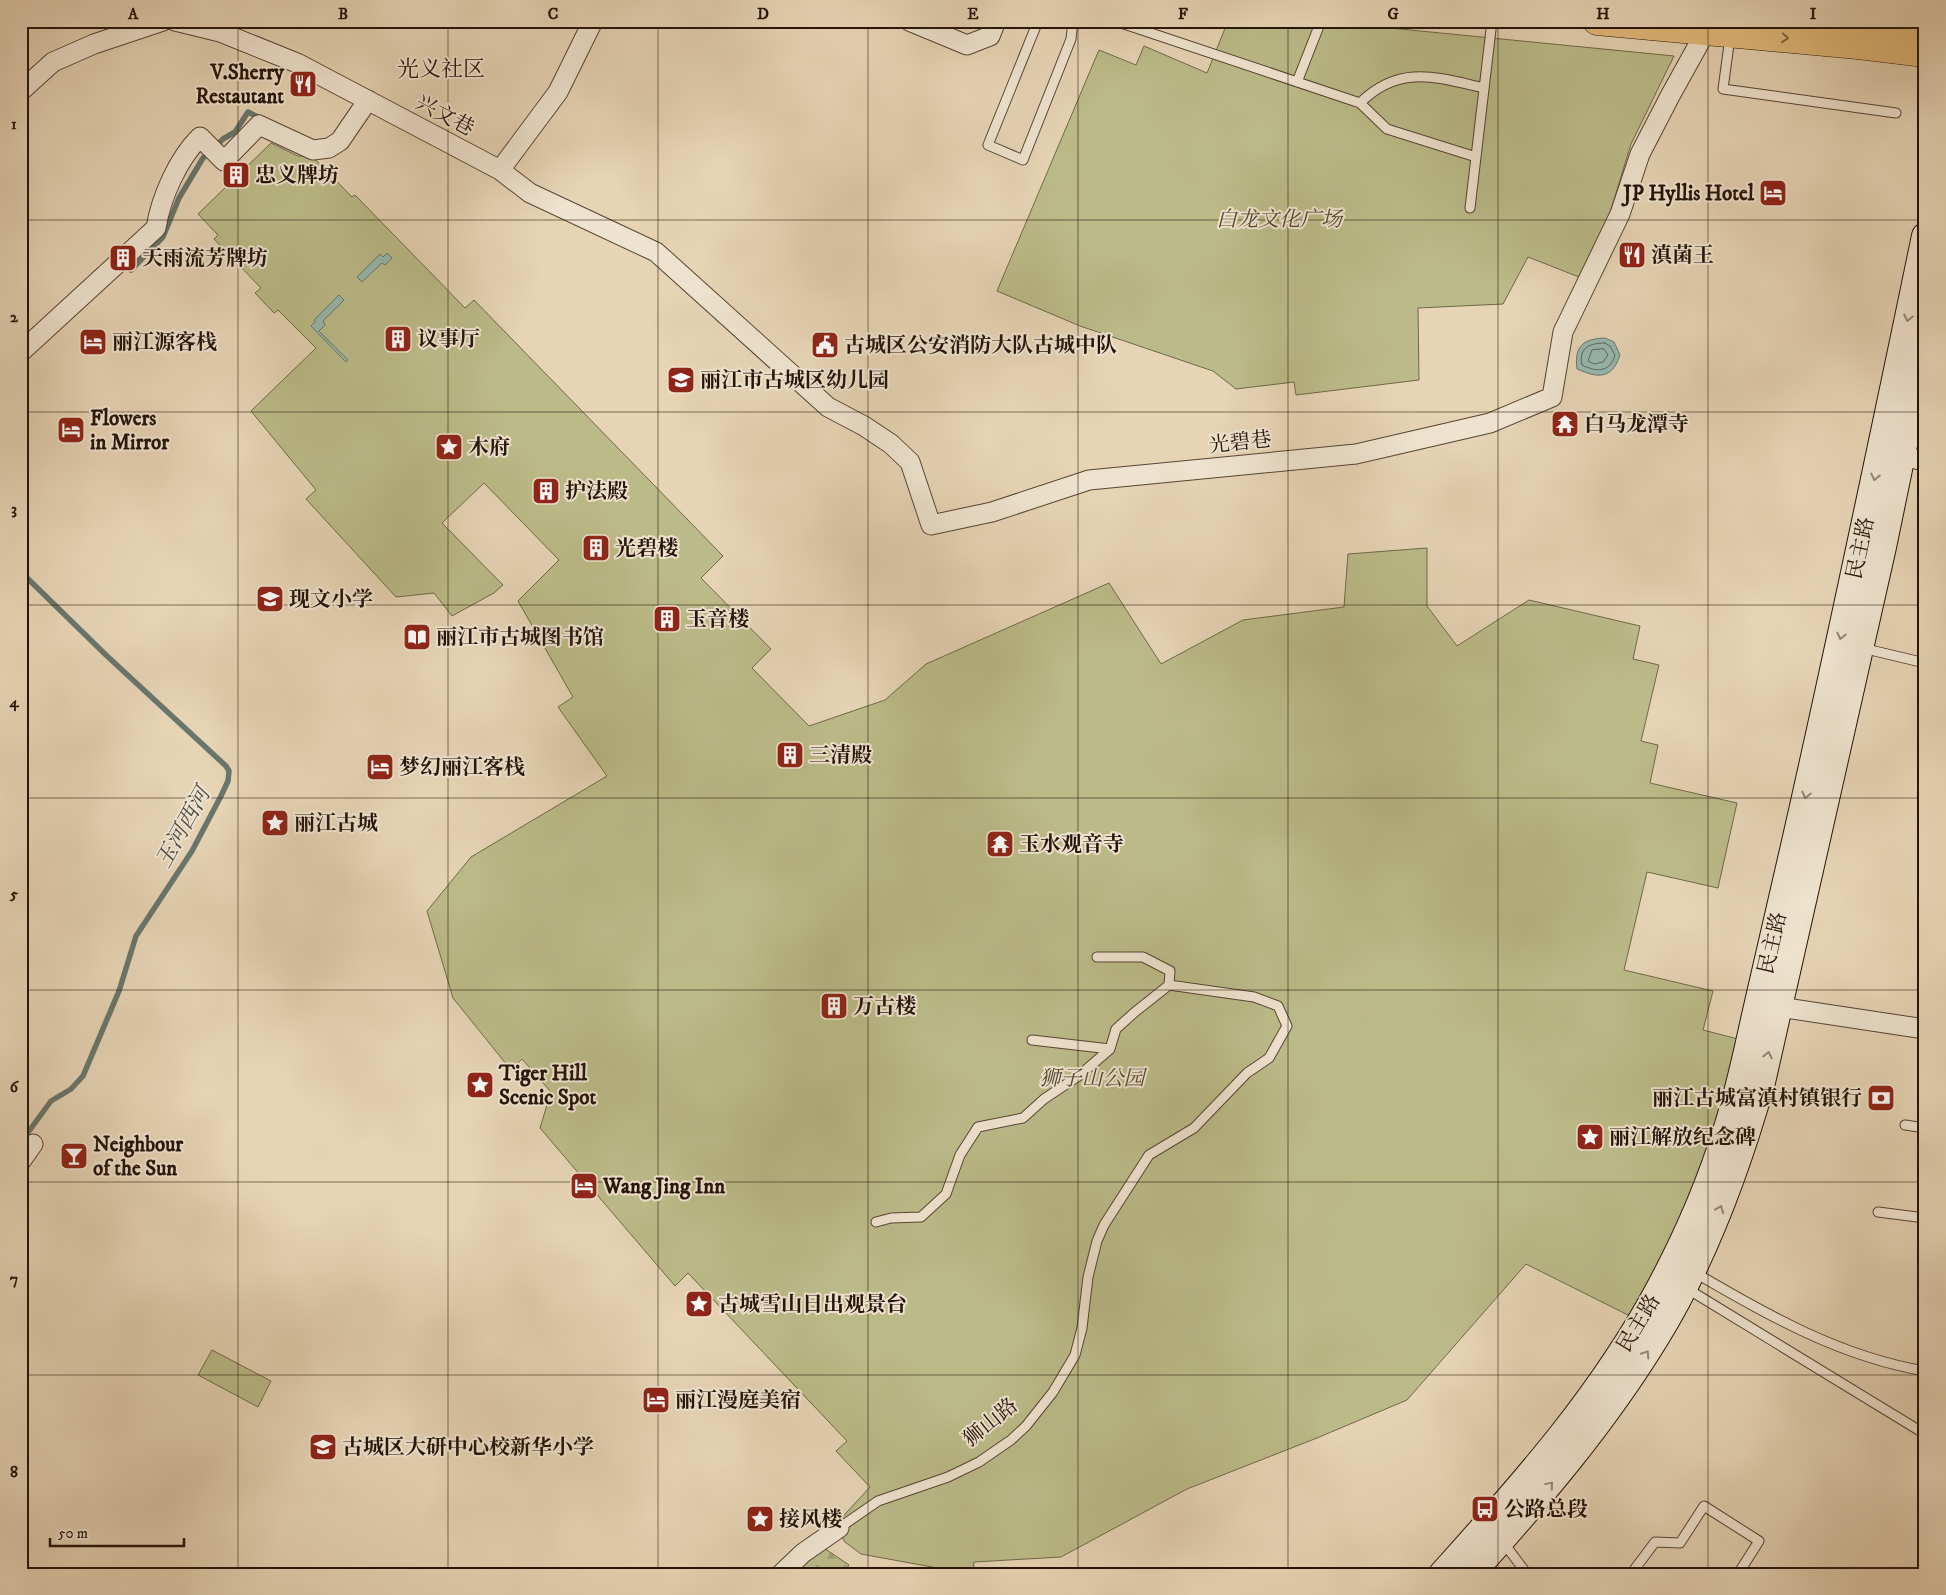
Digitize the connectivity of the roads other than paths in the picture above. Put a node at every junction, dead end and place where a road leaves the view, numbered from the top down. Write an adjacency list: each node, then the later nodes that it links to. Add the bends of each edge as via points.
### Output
1 (163, 21): 18 (street, via 94,44 53,62)
2 (175, 21): 19 (street, 兴文巷, via 220,32 298,63)
3 (593, 21): 23 (street, via 558,92)
4 (909, 21): 5 (street, via 967,45 990,36)
5 (996, 21)
6 (1038, 21): 7 (lane, via 988,146 1023,160 1072,39)
7 (1073, 21)
8 (1115, 21): 16 (lane)
9 (1321, 21): 16 (lane)
10 (1492, 21): 17 (lane)
11 (1597, 21): 13 (highway)
12 (1817, 21): 14 (highway)
13 (1718, 32): 15 (highway, one-way to 15); 21 (lane, via 1723,89); 29 (street, 光碧巷, via 1670,96 1640,154 1620,214 1563,332 1552,397 1490,423 1356,454 1089,480 992,512)
14 (1925, 33)
15 (1925, 53)
16 (1297, 82): 20 (lane)
17 (1484, 88): 20 (lane, via 1429,76 1402,78 1381,86); 22 (lane)
18 (21, 91)
19 (368, 100): 23 (street, 兴文巷); 27 (street, via 340,141 329,148 314,150 259,125 224,162 200,136 171,179 161,203 156,228)
20 (1360, 103): 22 (lane, via 1387,129)
21 (1896, 113)
22 (1476, 157): 24 (lane)
23 (500, 170): 29 (street, 兴文巷, via 530,193 656,252 828,408 891,444 910,462)
24 (1470, 208)
25 (1925, 236): 51 (main road, 民主路, one-way to 51, via 1808,785 1741,1077 1717,1158 1663,1282 1609,1372 1544,1459)
26 (1925, 343): 28 (main road, 民主路)
27 (21, 352)
28 (1913, 459): 30 (main road, 民主路)
29 (931, 525)
30 (1860, 648): 31 (lane); 34 (main road, 民主路)
31 (1925, 662)
32 (1097, 957): 33 (lane, via 1143,957 1170,971)
33 (1170, 985): 37 (lane, via 1116,1029); 48 (lane, 狮山路, via 1254,997 1278,1006 1287,1026 1269,1058 1247,1073 1194,1128 1149,1154 1100,1233 1091,1259 1075,1356 1040,1410 1011,1440 979,1462 948,1477 878,1501)
34 (1779, 1008): 35 (street); 45 (main road, 民主路, one-way to 34, via 1747,1138)
35 (1925, 1029)
36 (1032, 1040): 37 (lane)
37 (1110, 1049): 44 (lane, via 1023,1118 978,1127 960,1155 946,1194 921,1217)
38 (1905, 1125): 39 (lane)
39 (1925, 1128)
40 (33, 1144): 41 (street)
41 (21, 1161)
42 (1878, 1212): 43 (lane)
43 (1925, 1218)
44 (876, 1222)
45 (1688, 1279): 46 (lane, via 1819,1339 1876,1359); 47 (lane); 49 (main road, 民主路, one-way to 45, via 1593,1431 1658,1336)
46 (1925, 1371)
47 (1925, 1434)
48 (839, 1528): 50 (street, 狮山路, via 803,1553)
49 (1501, 1540): 52 (main road, 民主路); 53 (lane)
50 (781, 1574)
51 (1442, 1574)
52 (1471, 1574)
53 (1527, 1574)
54 (1631, 1574): 55 (lane, via 1656,1542 1680,1543 1704,1506 1759,1542)
55 (1738, 1574)

